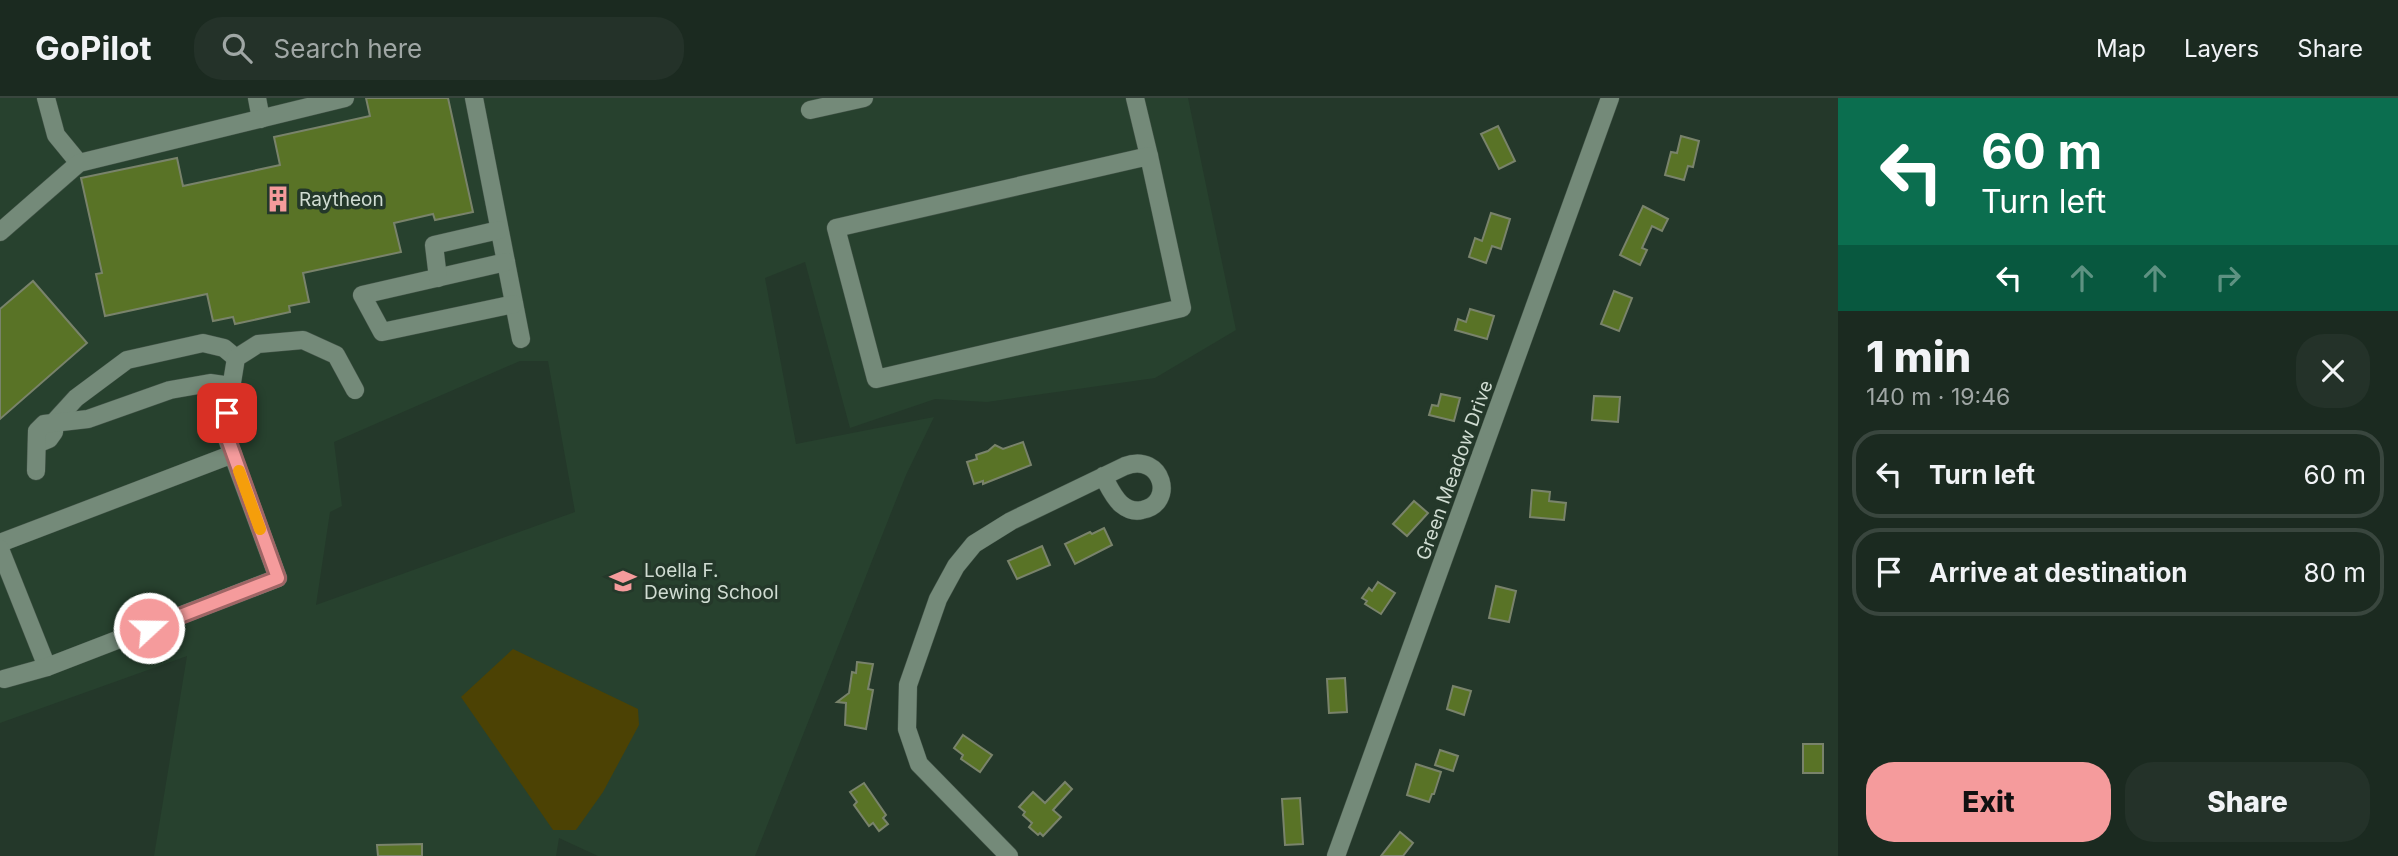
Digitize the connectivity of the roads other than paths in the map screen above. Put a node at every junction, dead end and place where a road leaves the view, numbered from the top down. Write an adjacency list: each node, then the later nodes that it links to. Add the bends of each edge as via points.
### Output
1 (46, 98): 11 (street, via 56,135)
2 (257, 98): 9 (street)
3 (345, 98): 9 (street)
4 (474, 98): 12 (street)
5 (864, 98): 8 (street)
6 (1135, 98): 10 (street)
7 (1610, 98): 30 (street, Green Meadow Drive)
8 (810, 110)
9 (261, 120): 11 (street)
10 (1149, 156): 10 (street, via 1182,308 876,379 836,228)
11 (79, 163): 13 (street)
12 (499, 229): 14 (street); 15 (street, via 434,245)
13 (0, 232)
14 (506, 262): 15 (street); 16 (street)
15 (438, 278): 16 (street, via 362,295 382,332)
16 (514, 304): 17 (street)
17 (520, 339)
18 (236, 358): 19 (street); 20 (street, via 258,344 303,340 336,355); 21 (street, via 224,348 203,343 127,360 76,398)
19 (231, 386): 21 (street, via 210,383 170,390 88,419); 22 (street, via 227,413)
20 (355, 390)
21 (55, 421): 23 (street, via 49,439 37,444)
22 (233, 454): 25 (street); 27 (street, via 278,578)
23 (36, 471)
24 (1103, 477): 29 (street, via 974,544 939,599 908,685 907,729 919,764)
25 (0, 543)
26 (0, 549): 27 (street)
27 (47, 667): 28 (street)
28 (1, 675)
29 (1009, 856)
30 (1336, 856)

